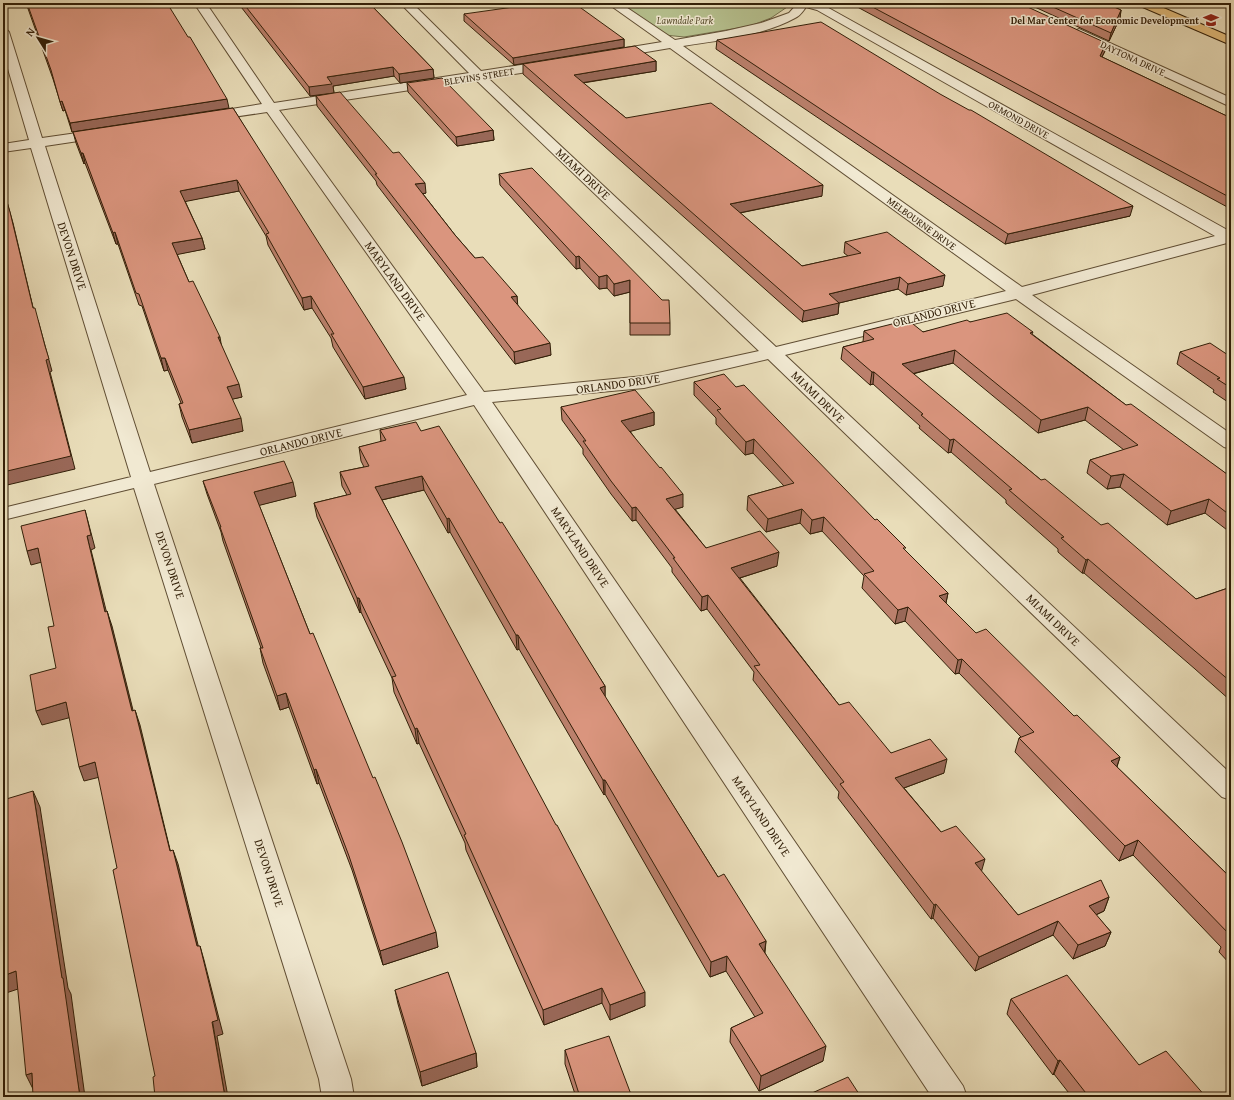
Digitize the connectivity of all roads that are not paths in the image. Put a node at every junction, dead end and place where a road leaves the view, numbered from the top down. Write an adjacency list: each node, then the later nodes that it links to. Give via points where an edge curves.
1 (200, 3): 14 (street, MARYLAND DRIVE)
2 (406, 3): 12 (street, MIAMI DRIVE)
3 (613, 3): 9 (street, MELBOURNE DRIVE)
4 (805, 3): 9 (street, via 793,15 765,26); 19 (street, ORMOND DRIVE, via 821,8)
5 (1142, 3): 8 (main road)
6 (1066, 27): 13 (street, DAYTONA DRIVE)
7 (3, 32): 17 (street, DEVON DRIVE)
8 (1231, 41)
9 (673, 44): 10 (street); 20 (street, MELBOURNE DRIVE)
10 (595, 57)
11 (564, 62): 12 (street, BLEVINS STREET)
12 (479, 76): 14 (street, BLEVINS STREET); 21 (street, MIAMI DRIVE)
13 (1231, 103)
14 (271, 108): 15 (street, BLEVINS STREET); 22 (street, MARYLAND DRIVE)
15 (193, 119)
16 (114, 131): 17 (street)
17 (36, 143): 18 (street); 24 (street, DEVON DRIVE)
18 (3, 148)
19 (1230, 238): 20 (street, ORLANDO DRIVE)
20 (1019, 293): 21 (street, ORLANDO DRIVE); 23 (street, MELBOURNE DRIVE)
21 (772, 353): 22 (street, ORLANDO DRIVE, via 644,382); 26 (street, MIAMI DRIVE)
22 (479, 398): 24 (street, ORLANDO DRIVE); 28 (street, MARYLAND DRIVE)
23 (1231, 443)
24 (143, 480): 25 (street, ORLANDO DRIVE); 27 (street, DEVON DRIVE, via 332,1071)
25 (3, 514)
26 (1231, 790)
27 (338, 1097)
28 (951, 1097)

